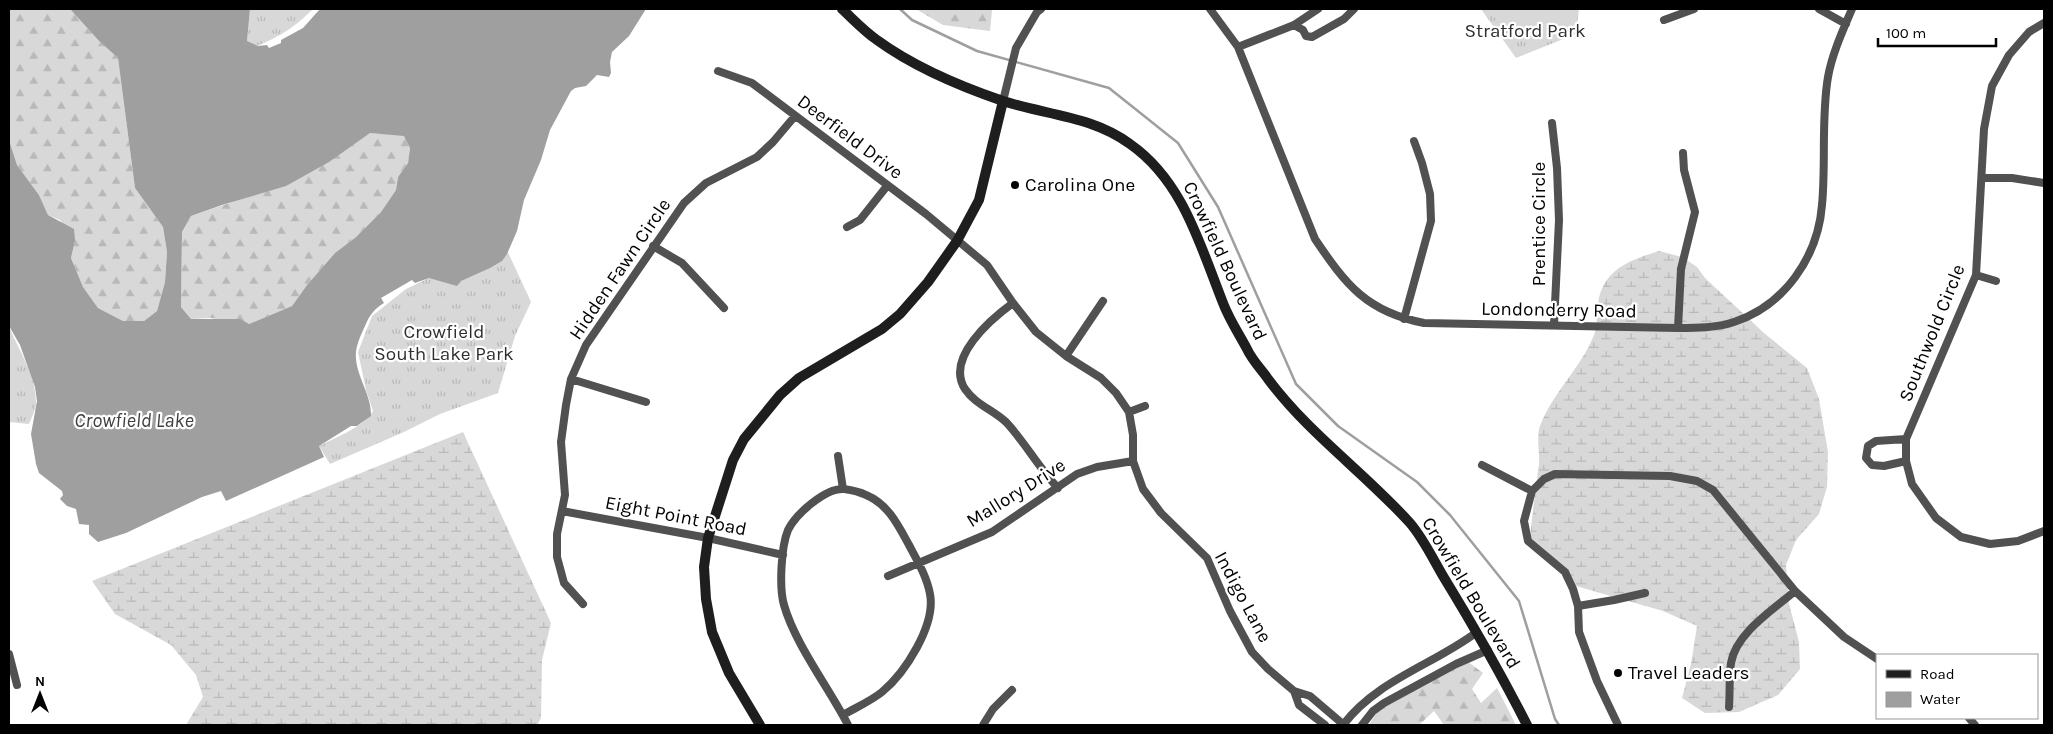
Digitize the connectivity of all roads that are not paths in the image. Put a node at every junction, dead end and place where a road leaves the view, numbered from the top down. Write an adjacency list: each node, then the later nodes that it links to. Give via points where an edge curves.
1 (842, 9): 15 (main road, Crowfield Boulevard, via 875,39 899,55 944,78)
2 (1041, 9): 15 (street, via 1016,48)
3 (1210, 9): 13 (street, Londonderry Road)
4 (1318, 9): 12 (street)
5 (1354, 9): 12 (street, via 1344,19 1312,37)
6 (1694, 9): 9 (street)
7 (1819, 9): 11 (street)
8 (1852, 9): 11 (street, Londonderry Road)
9 (1664, 20)
10 (2044, 23): 20 (street, Southwold Circle, via 2030,32 2009,55 1992,86 1984,129)
11 (1846, 24): 33 (street, Londonderry Road, via 1828,76 1822,207 1807,259 1775,300 1754,315 1723,325)
12 (1294, 25): 13 (street)
13 (1238, 47): 31 (street, Londonderry Road, via 1315,239 1353,289 1370,303)
14 (718, 71): 16 (street, Deerfield Drive, via 752,83)
15 (1003, 101): 24 (main road, via 979,200); 57 (main road, Crowfield Boulevard, via 1100,127 1129,143 1152,162 1172,186 1195,230 1224,306 1249,353 1284,400 1412,525)
16 (795, 116): 22 (street, Deerfield Drive); 25 (street, Hidden Fawn Circle, via 757,157 706,183 684,203)
17 (1552, 123): 32 (street, Prentice Circle, via 1559,220)
18 (1414, 141): 31 (street, via 1430,194 1431,221)
19 (1682, 153): 33 (street, via 1695,212 1681,270)
20 (1982, 178): 21 (street); 26 (street, Southwold Circle)
21 (2044, 183)
22 (887, 186): 23 (street, via 860,220); 24 (street, Deerfield Drive)
23 (847, 227)
24 (957, 240): 29 (street, Indigo Lane, via 987,265); 49 (main road, via 928,282 900,314 860,343 800,378 764,413 744,438 733,460)
25 (653, 246): 30 (street, via 682,263); 35 (street, Hidden Fawn Circle, via 586,345)
26 (1976, 275): 27 (street); 39 (street, Southwold Circle)
27 (1996, 281)
28 (1103, 301): 34 (street)
29 (1012, 303): 34 (street, Indigo Lane, via 1036,332); 44 (street, via 995,316 964,355 960,371 964,388 1005,422)
30 (724, 308)
31 (1404, 319): 32 (street, Londonderry Road, via 1463,325)
32 (1554, 325): 33 (street, Londonderry Road)
33 (1678, 328)
34 (1066, 356): 38 (street, Indigo Lane, via 1101,378)
35 (570, 379): 36 (street); 47 (street, Hidden Fawn Circle, via 561,442 565,476)
36 (646, 402)
37 (1145, 406): 38 (street)
38 (1128, 412): 41 (street, Indigo Lane, via 1133,435)
39 (1906, 439): 42 (street, Southwold Circle); 42 (street, via 1876,441 1868,446 1866,458 1872,465)
40 (838, 456): 45 (street)
41 (1133, 461): 44 (street, Mallory Drive, via 1090,469); 63 (street, Indigo Lane, via 1143,489 1207,558 1252,652)
42 (1906, 461): 48 (street, Southwold Circle, via 1912,484 1936,518 1961,537 1990,544 2018,541)
43 (1482, 465): 46 (street)
44 (1058, 488): 51 (street, Mallory Drive, via 992,532)
45 (843, 489): 50 (street, via 810,504 798,517 788,530); 51 (street, via 880,501 896,520)
46 (1532, 491): 53 (street, via 1544,479 1555,474 1670,476 1697,481 1714,490); 56 (street, via 1524,521 1528,541 1564,572)
47 (562, 511): 49 (street, Eight Point Road); 55 (street, Hidden Fawn Circle, via 557,557 564,583)
48 (2044, 531)
49 (708, 538): 50 (street, Eight Point Road); 66 (main road, via 704,567 712,632 729,673)
50 (784, 555): 65 (street, via 781,587 790,623)
51 (919, 563): 52 (street, Mallory Drive); 65 (street, via 930,594 930,617 917,645 905,668 882,693)
52 (888, 576)
53 (1795, 590): 60 (street, via 1844,636); 64 (street, via 1738,645 1732,662)
54 (1645, 593): 56 (street)
55 (583, 604)
56 (1578, 606): 73 (street, via 1579,632)
57 (1477, 632): 58 (main road, Crowfield Boulevard); 70 (street, via 1390,683 1364,703)
58 (1488, 650): 71 (street, via 1384,702); 72 (main road, Crowfield Boulevard)
59 (9, 654): 61 (street)
60 (1876, 658)
61 (17, 685)
62 (1012, 690): 68 (street, via 993,709)
63 (1294, 691): 69 (street, Indigo Lane, via 1298,705); 70 (street, Indigo Lane, via 1310,696)
64 (1729, 707)
65 (843, 715): 67 (street)
66 (760, 725)
67 (848, 725)
68 (983, 725)
69 (1325, 725)
70 (1344, 725)
71 (1362, 725)
72 (1528, 725)
73 (1618, 725)

